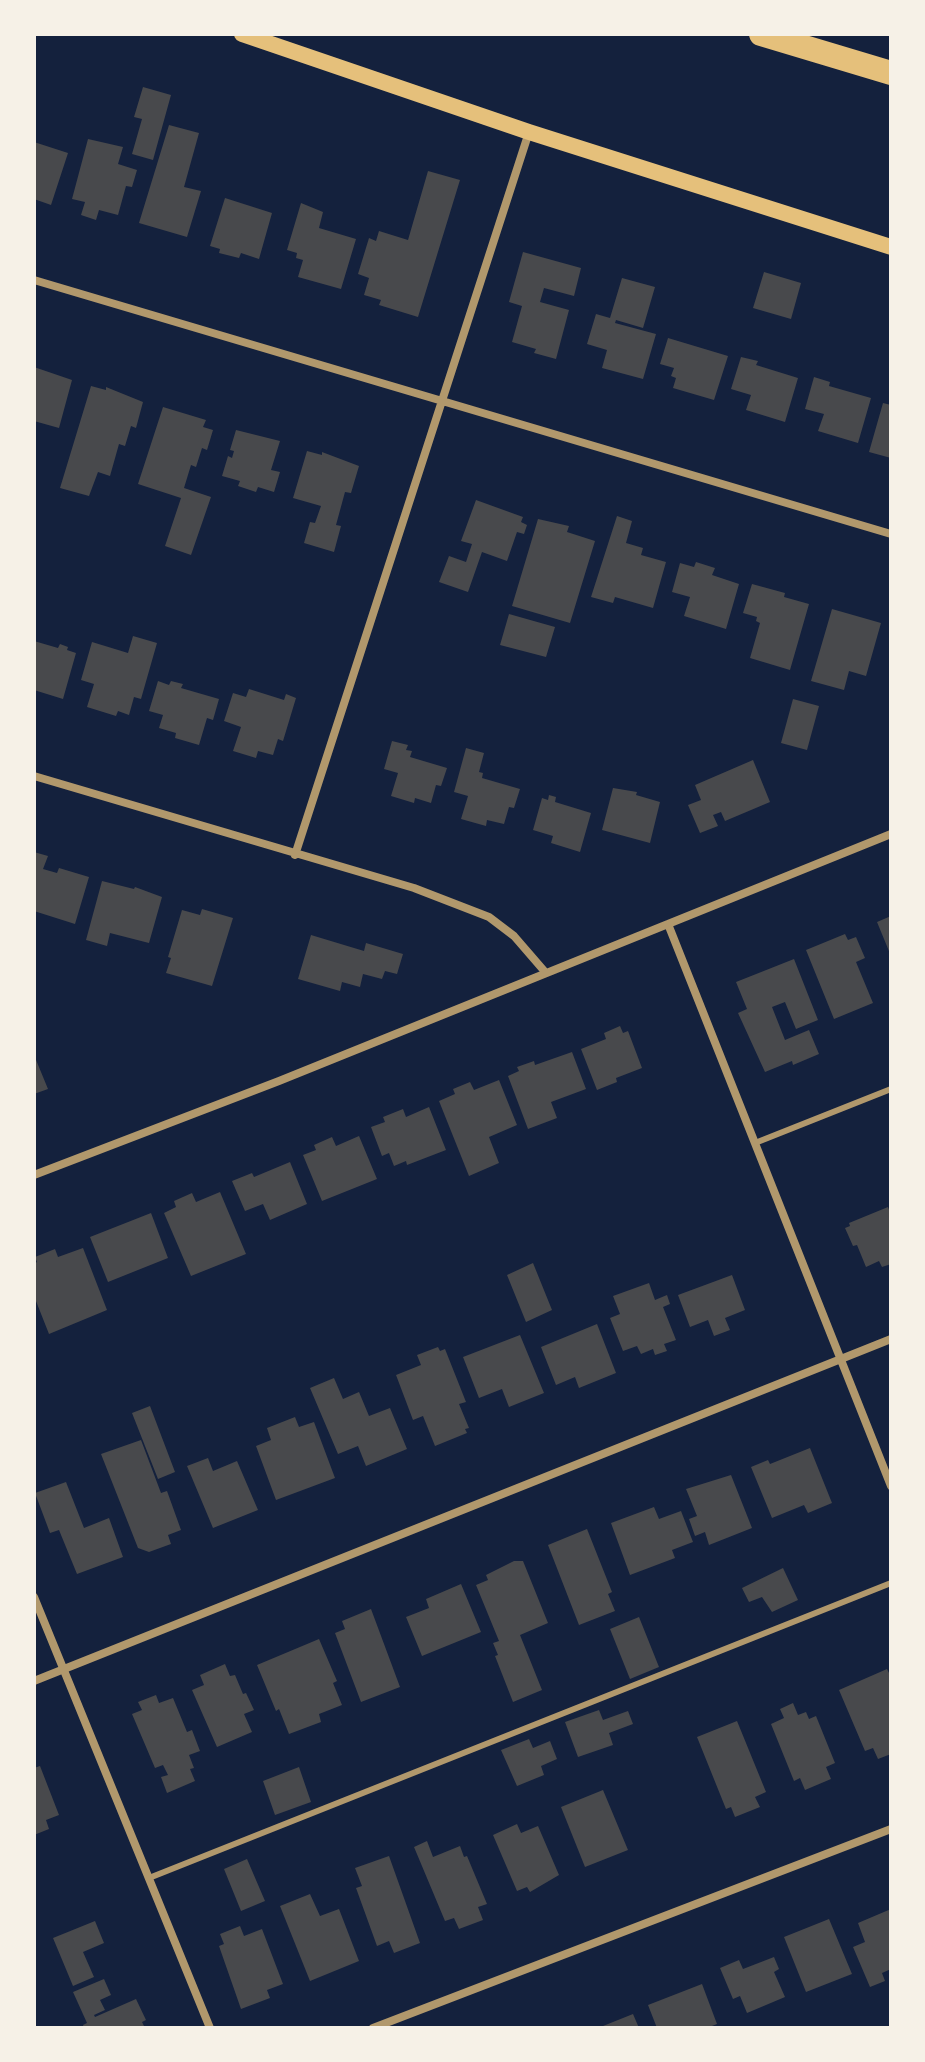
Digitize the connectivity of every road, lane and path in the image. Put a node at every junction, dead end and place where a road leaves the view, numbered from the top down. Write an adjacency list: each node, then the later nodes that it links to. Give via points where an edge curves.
1 (242, 34): 4 (main road)
2 (761, 34): 3 (highway)
3 (891, 73)
4 (529, 132): 5 (main road); 7 (street)
5 (891, 247)
6 (34, 280): 7 (street)
7 (443, 400): 8 (street); 11 (street)
8 (891, 534)
9 (34, 776): 11 (street)
10 (891, 834): 12 (street)
11 (295, 855): 13 (street, via 414,888 489,917)
12 (668, 924): 13 (street); 15 (street)
13 (546, 973): 16 (street)
14 (891, 1089): 15 (lane)
15 (755, 1143): 18 (street)
16 (34, 1175)
17 (891, 1339): 18 (street)
18 (841, 1359): 19 (street); 22 (street)
19 (891, 1486)
20 (891, 1583): 25 (lane)
21 (34, 1597): 22 (street)
22 (64, 1669): 23 (street); 25 (street)
23 (34, 1681)
24 (891, 1829): 27 (street)
25 (149, 1878): 26 (street)
26 (210, 2028)
27 (373, 2028)

